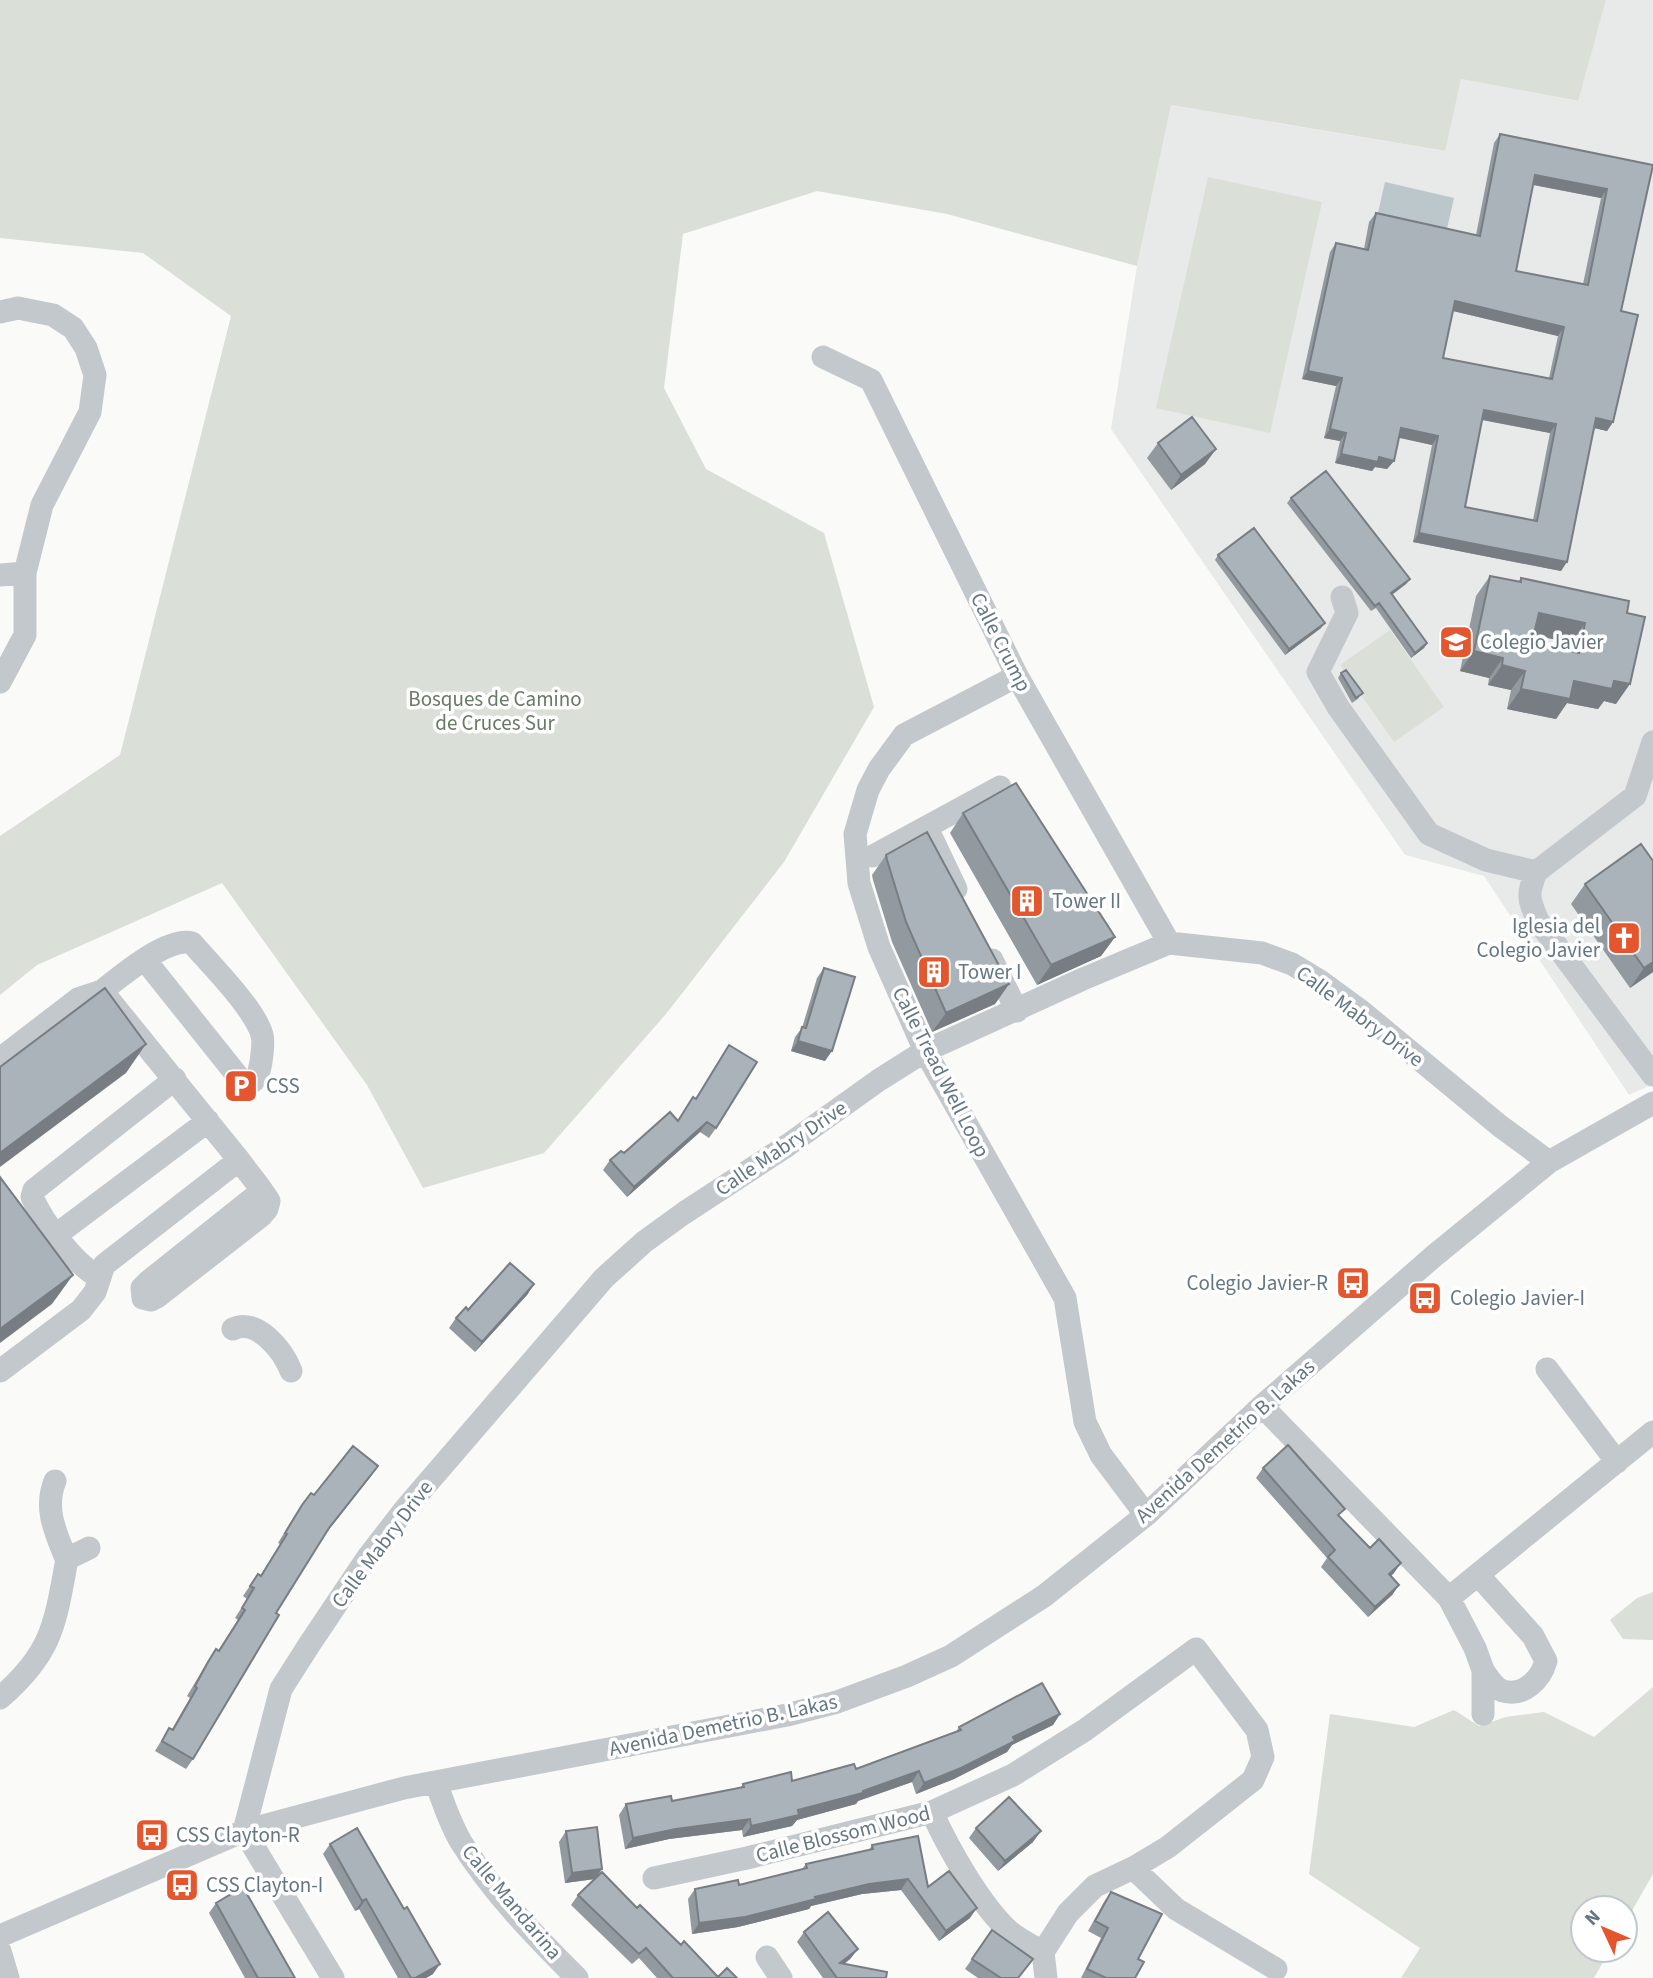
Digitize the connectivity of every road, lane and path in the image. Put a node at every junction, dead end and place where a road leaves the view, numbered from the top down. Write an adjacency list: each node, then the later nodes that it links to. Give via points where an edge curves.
1 (0, 312): 3 (street, via 18,308 53,315 73,328 95,375 90,412 42,505)
2 (823, 357): 6 (street, Calle Crump, via 871,380)
3 (25, 573): 4 (street); 7 (street, via 25,635)
4 (0, 575)
5 (1342, 597): 13 (street, via 1347,613 1318,672 1338,707 1429,834 1486,860)
6 (1017, 676): 16 (street, Calle Crump); 20 (street, Calle Tread Well Loop, via 904,735 868,790 855,834 859,883 878,947)
7 (0, 682)
8 (1653, 742): 10 (street)
9 (1000, 787): 11 (street)
10 (1644, 798): 13 (street)
11 (927, 828): 12 (street); 14 (street)
12 (873, 856)
13 (1536, 872): 22 (street, via 1529,890 1538,921)
14 (969, 914)
15 (981, 938): 19 (street)
16 (1169, 943): 19 (street, Calle Mabry Drive); 27 (street, Calle Mabry Drive, via 1262,953 1292,964 1361,1011)
17 (145, 960): 17 (street, via 174,944 192,943 248,1009 262,1035 262,1056 254,1082 240,1079); 18 (street)
18 (102, 991): 21 (street, via 78,999); 23 (street)
19 (1017, 1011): 20 (street, Calle Mabry Drive)
20 (925, 1051): 39 (street, Calle Tread Well Loop, via 1065,1298 1085,1422 1101,1455); 49 (street, Calle Mabry Drive, via 684,1213 604,1278 406,1508 309,1645 281,1689)
21 (0, 1059)
22 (1653, 1075)
23 (175, 1079): 25 (street); 29 (street, via 34,1190 38,1212)
24 (1653, 1103): 27 (street, Avenida Demetrio B. Lakas)
25 (208, 1121): 26 (street); 29 (street)
26 (239, 1160): 28 (street); 30 (street, via 114,1256)
27 (1549, 1162): 35 (street, Avenida Demetrio B. Lakas)
28 (262, 1191): 28 (street, via 269,1201 261,1216 157,1297 143,1298 142,1288 149,1280)
29 (57, 1235): 30 (street)
30 (98, 1278): 33 (street, via 95,1292 81,1310)
31 (233, 1329): 34 (street, via 253,1326 280,1351)
32 (1546, 1369): 37 (street)
33 (0, 1371)
34 (291, 1371)
35 (1262, 1406): 39 (street, Avenida Demetrio B. Lakas); 43 (street)
36 (1653, 1432): 37 (street)
37 (1617, 1462): 42 (street)
38 (55, 1481): 41 (street, via 50,1513)
39 (1146, 1514): 47 (street, Avenida Demetrio B. Lakas, via 993,1631 951,1656 837,1702)
40 (89, 1548): 41 (street)
41 (67, 1559): 45 (street, via 52,1633 18,1683)
42 (1479, 1576): 43 (street); 44 (street, via 1532,1636 1546,1661 1542,1676 1524,1690 1504,1691 1493,1685)
43 (1449, 1598): 44 (street)
44 (1483, 1670): 46 (street)
45 (0, 1698)
46 (1483, 1714)
47 (436, 1782): 49 (street, Avenida Demetrio B. Lakas); 59 (street, Calle Mandarina, via 461,1842 486,1877)
48 (932, 1812): 50 (street, Calle Blossom Wood, via 1013,1775 1086,1730 1196,1649 1257,1730 1263,1757 1253,1780 1168,1847); 51 (street, Calle Blossom Wood); 54 (street, via 946,1844 994,1915 1011,1933)
49 (244, 1831): 52 (street, Avenida Demetrio B. Lakas); 58 (street)
50 (1133, 1868): 54 (street, via 1095,1886 1068,1913); 56 (street, via 1176,1909)
51 (654, 1878)
52 (0, 1936)
53 (0, 1951): 57 (street)
54 (1043, 1952): 61 (street)
55 (767, 1957): 60 (street)
56 (1276, 1969)
57 (8, 1978)
58 (333, 1978)
59 (577, 1978)
60 (781, 1978)
61 (1046, 1978)

